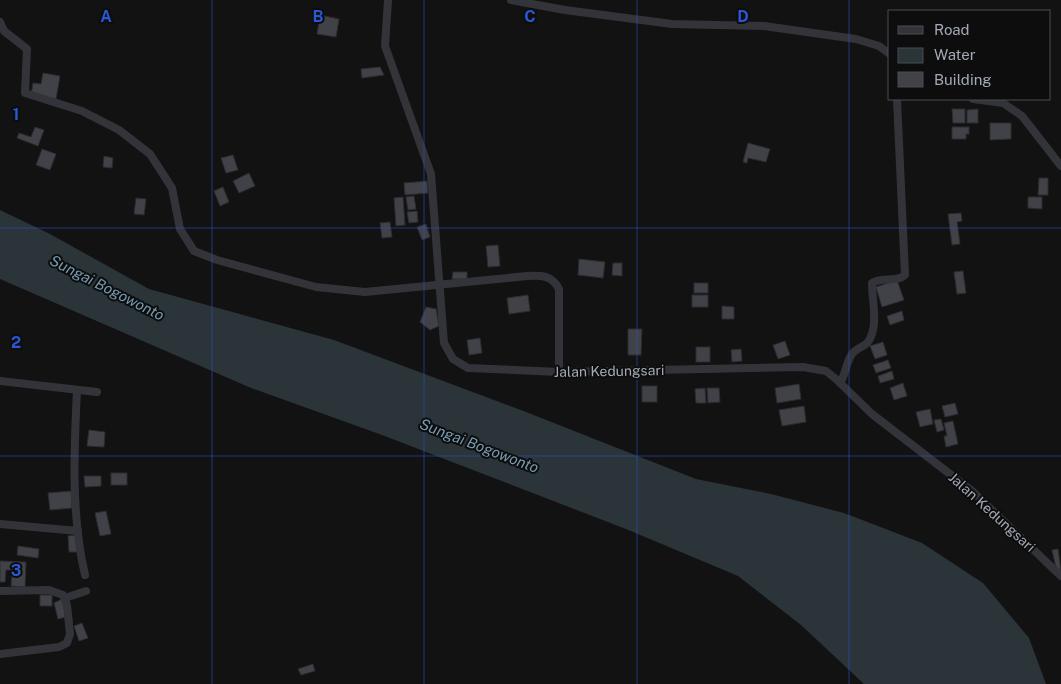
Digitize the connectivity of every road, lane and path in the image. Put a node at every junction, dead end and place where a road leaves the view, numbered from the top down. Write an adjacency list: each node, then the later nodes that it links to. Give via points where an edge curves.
1 (388, 0): 8 (street, Jalan Kedungsari, via 385,46 431,174)
2 (511, 0): 4 (street, via 672,24 764,26 856,39)
3 (0, 22): 8 (street, via 4,31 27,49 25,93 82,111 119,130 150,154 172,188 180,229 194,251 316,287 365,292)
4 (888, 53)
5 (896, 100): 11 (street, via 905,275 872,283 872,332 867,343 851,355)
6 (980, 100): 7 (street, via 1003,103 1022,116)
7 (1061, 166)
8 (440, 286): 9 (street, Jalan Kedungsari, via 444,342 448,354 463,366); 9 (street, via 527,276 549,278 559,288)
9 (559, 372): 11 (street, Jalan Kedungsari, via 803,367 826,371)
10 (0, 380): 12 (street)
11 (840, 383): 17 (street, Jalan Kedungsari, via 872,414 972,491)
12 (77, 390): 13 (street); 15 (street, via 75,475)
13 (97, 392)
14 (0, 524): 15 (street)
15 (78, 532): 16 (street)
16 (85, 574)
17 (1061, 576)
18 (0, 591): 20 (street, via 56,591)
19 (86, 591): 20 (street)
20 (65, 598): 21 (street, via 70,634 67,643 47,650)
21 (0, 654)

